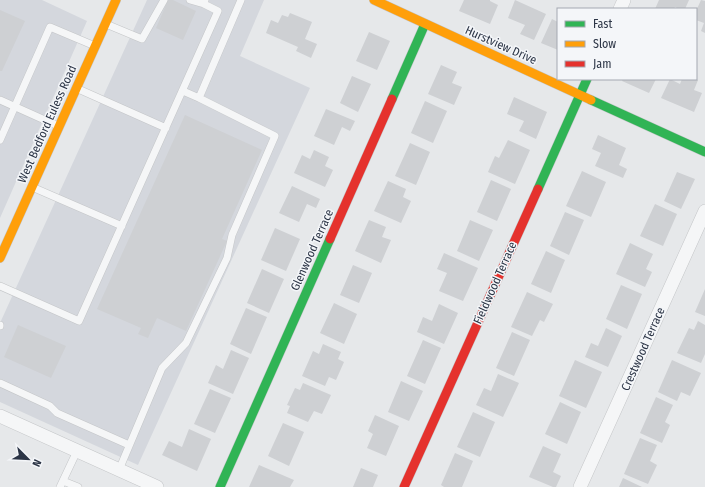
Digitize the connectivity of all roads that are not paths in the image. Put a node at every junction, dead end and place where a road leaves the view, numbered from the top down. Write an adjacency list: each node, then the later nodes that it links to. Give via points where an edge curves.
1 (116, 0): 7 (street, West Bedford Euless Road)
2 (164, 0): 7 (lane, via 142,39)
3 (190, 0): 6 (lane)
4 (241, 0): 14 (lane)
5 (374, 0): 8 (street, Hurstview Drive)
6 (205, 2): 12 (lane, via 218,11)
7 (105, 24): 9 (street, West Bedford Euless Road)
8 (425, 24): 13 (street, Hurstview Drive); 35 (street, Glenwood Terrace)
9 (95, 46): 11 (street, West Bedford Euless Road); 16 (lane, via 50,27)
10 (587, 80): 13 (street, Fieldwood Terrace)
11 (76, 88): 17 (street, West Bedford Euless Road); 18 (lane)
12 (183, 91): 14 (lane); 18 (lane)
13 (580, 94): 20 (street, Hurstview Drive); 36 (street, Fieldwood Terrace)
14 (200, 98): 29 (lane, via 275,136 232,235 226,258 186,343 162,368)
15 (0, 100): 16 (lane)
16 (15, 107): 17 (lane); 19 (lane)
17 (59, 126): 21 (street, West Bedford Euless Road)
18 (166, 128): 23 (lane)
19 (0, 140)
20 (705, 152)
21 (32, 187): 23 (lane); 24 (street, West Bedford Euless Road)
22 (705, 211): 37 (street, Crestwood Terrace)
23 (122, 226): 26 (lane, via 79,321)
24 (4, 240): 25 (street, West Bedford Euless Road)
25 (0, 258)
26 (0, 286)
27 (0, 383): 29 (lane, via 50,406 57,413)
28 (0, 416): 30 (street)
29 (129, 445): 31 (lane)
30 (77, 451): 31 (street); 32 (lane)
31 (118, 470): 34 (street)
32 (62, 484): 33 (lane)
33 (78, 487)
34 (157, 487)
35 (220, 487)
36 (404, 487)
37 (580, 487)

